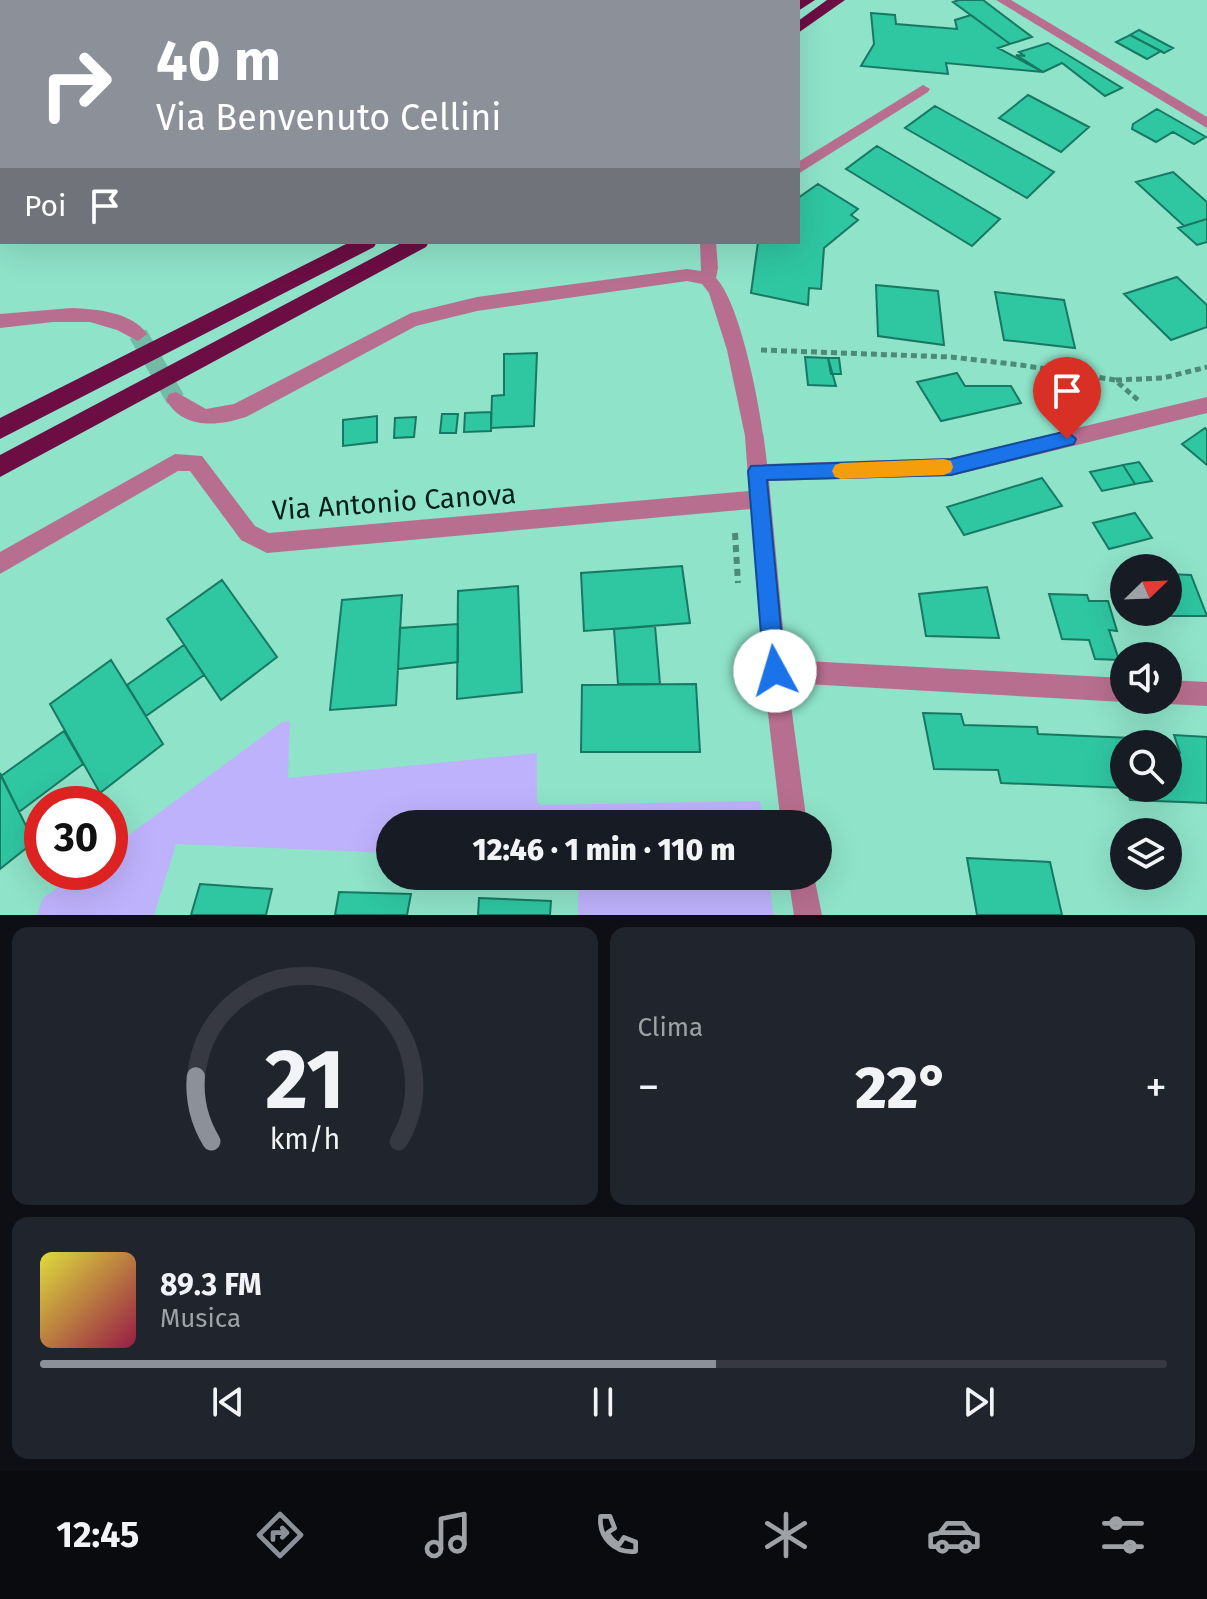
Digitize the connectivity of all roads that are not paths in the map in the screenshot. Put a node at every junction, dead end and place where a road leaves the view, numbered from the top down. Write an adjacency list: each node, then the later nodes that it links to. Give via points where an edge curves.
1 (837, 0): 3 (highway)
2 (1002, 0): 5 (street)
3 (800, 27)
4 (923, 89): 6 (street)
5 (1207, 123)
6 (800, 168)
7 (363, 244): 15 (highway)
8 (415, 244): 16 (highway)
9 (708, 244): 10 (street)
10 (707, 279): 13 (street, via 687,275 477,304 411,320 239,411 210,419 192,414); 17 (street, via 717,290 736,350 755,436)
11 (0, 321): 12 (street, via 104,316)
12 (138, 334)
13 (176, 400)
14 (1203, 412): 17 (street, via 951,467)
15 (0, 429)
16 (0, 467)
17 (757, 471): 18 (street)
18 (758, 499): 19 (street, Via Antonio Canova, via 267,543 248,533 195,462 175,463); 20 (street)
19 (0, 564)
20 (775, 671): 21 (street); 24 (street)
21 (1110, 689)
22 (1182, 693): 23 (street)
23 (1207, 694)
24 (792, 810)
25 (804, 890): 26 (street)
26 (808, 915)

